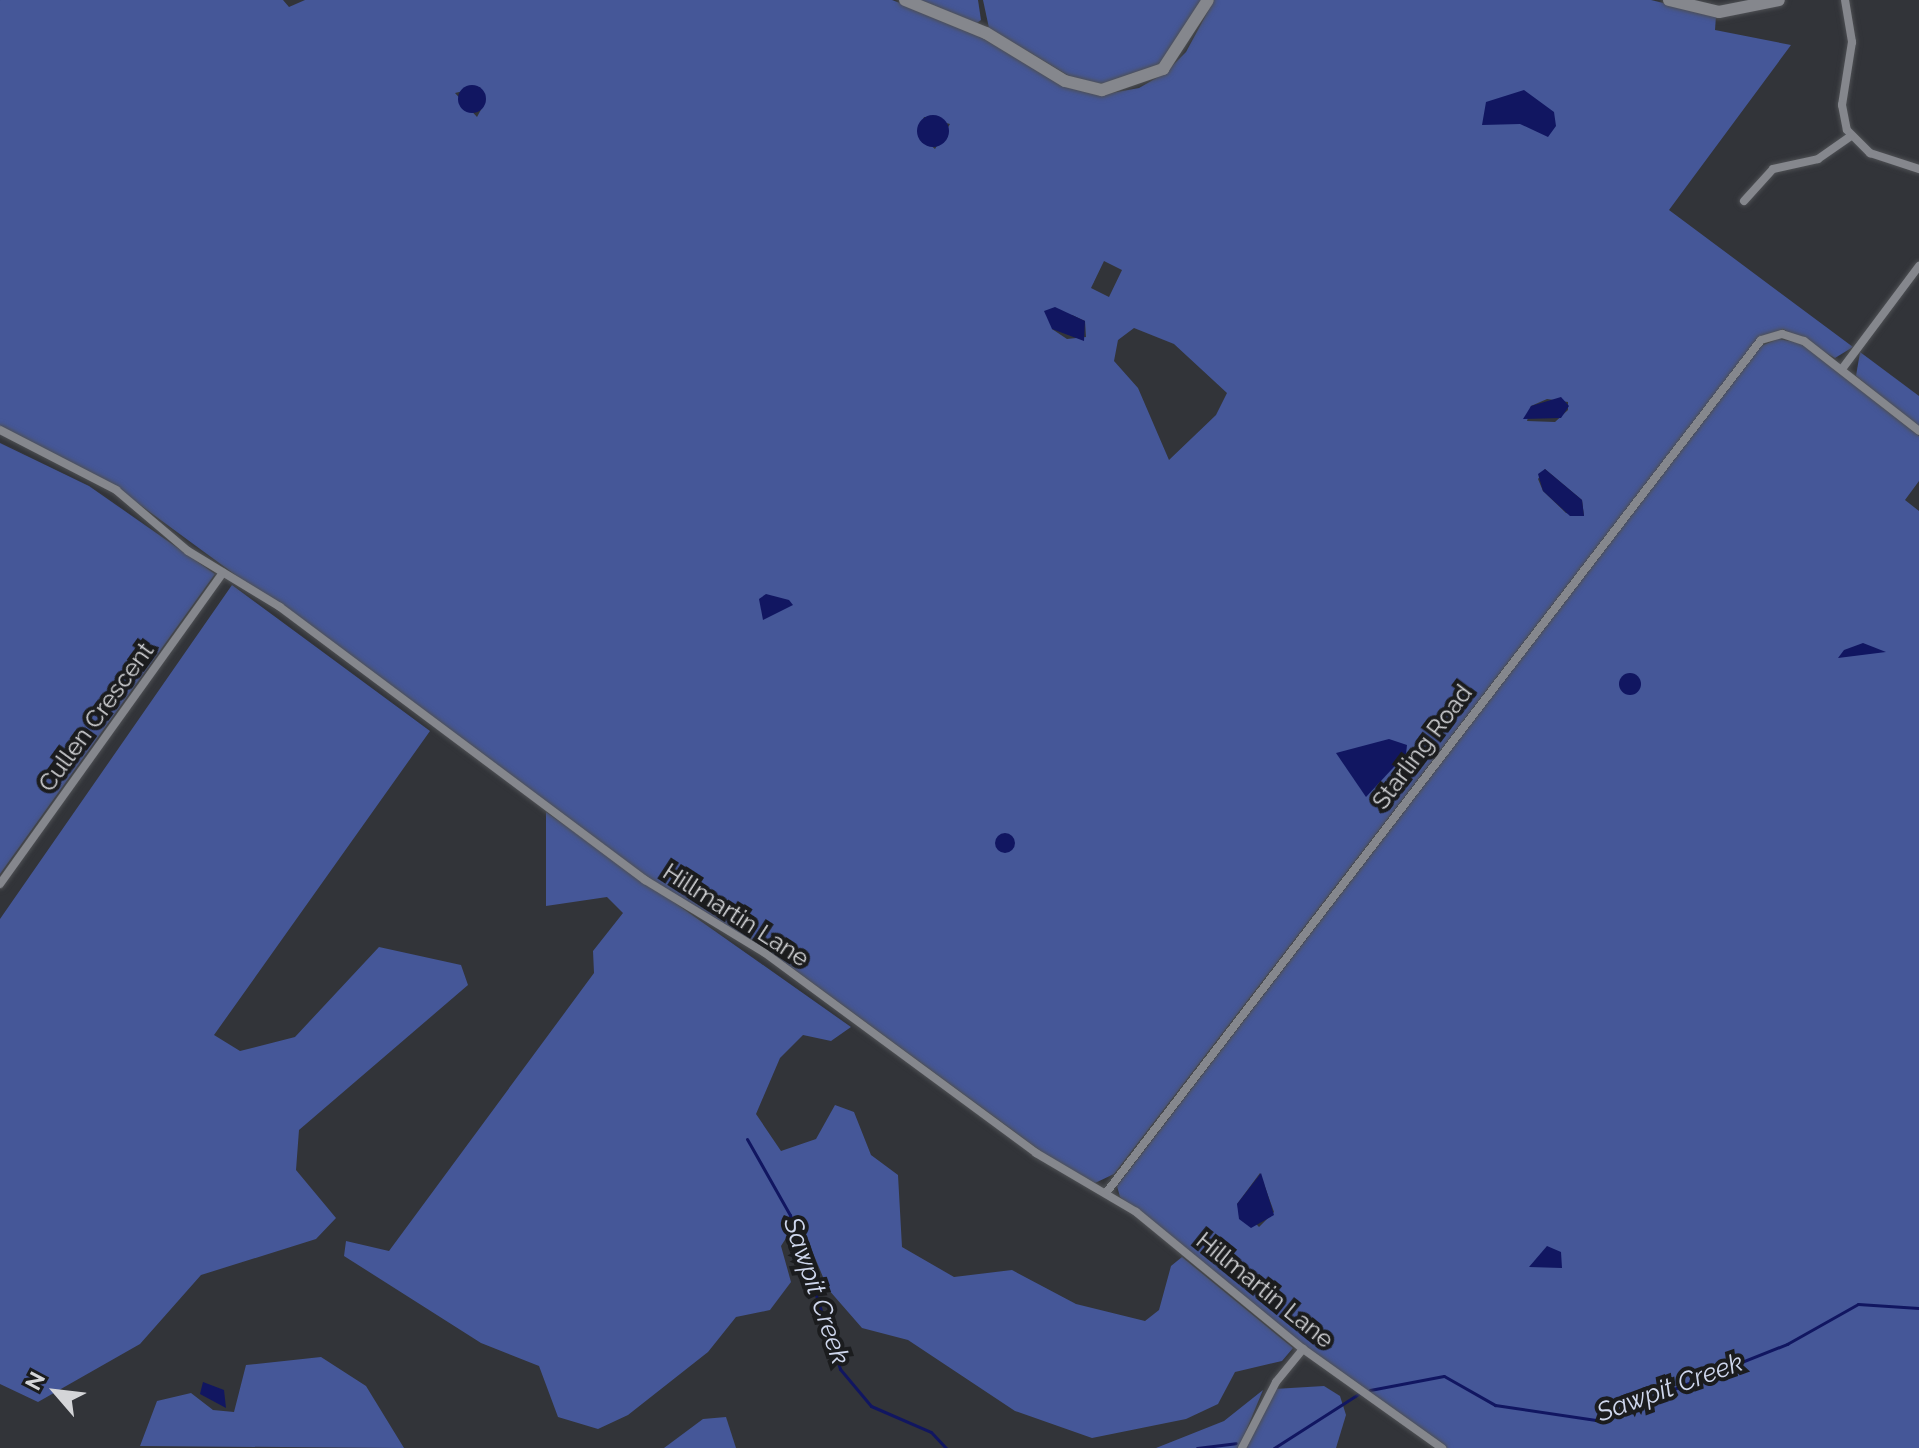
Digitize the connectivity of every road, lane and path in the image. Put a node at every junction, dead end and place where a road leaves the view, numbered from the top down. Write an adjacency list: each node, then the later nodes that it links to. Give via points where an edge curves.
1 (905, 0): 2 (street, via 986,33 1065,81 1102,90 1163,69)
2 (1208, 0)
3 (1669, 0): 4 (street, via 1719,12)
4 (1779, 0)
5 (1845, 0): 6 (street, via 1852,42 1842,111)
6 (1851, 136): 7 (street, via 1870,153); 8 (street, via 1818,159 1773,169)
7 (1919, 169)
8 (1744, 201)
9 (1919, 266): 10 (street)
10 (1842, 369): 12 (street); 15 (street, Starling Road, via 1804,341 1776,334 1751,352)
11 (0, 430): 13 (street, Hillmartin Lane, via 108,485)
12 (1919, 431)
13 (223, 573): 14 (street, Cullen Crescent); 15 (street, Hillmartin Lane, via 291,615 645,880 765,953 1017,1140)
14 (0, 884)
15 (1106, 1193): 16 (street, Hillmartin Lane)
16 (1303, 1349): 17 (street, via 1276,1382); 18 (street, Hillmartin Lane)
17 (1242, 1448)
18 (1442, 1448)

